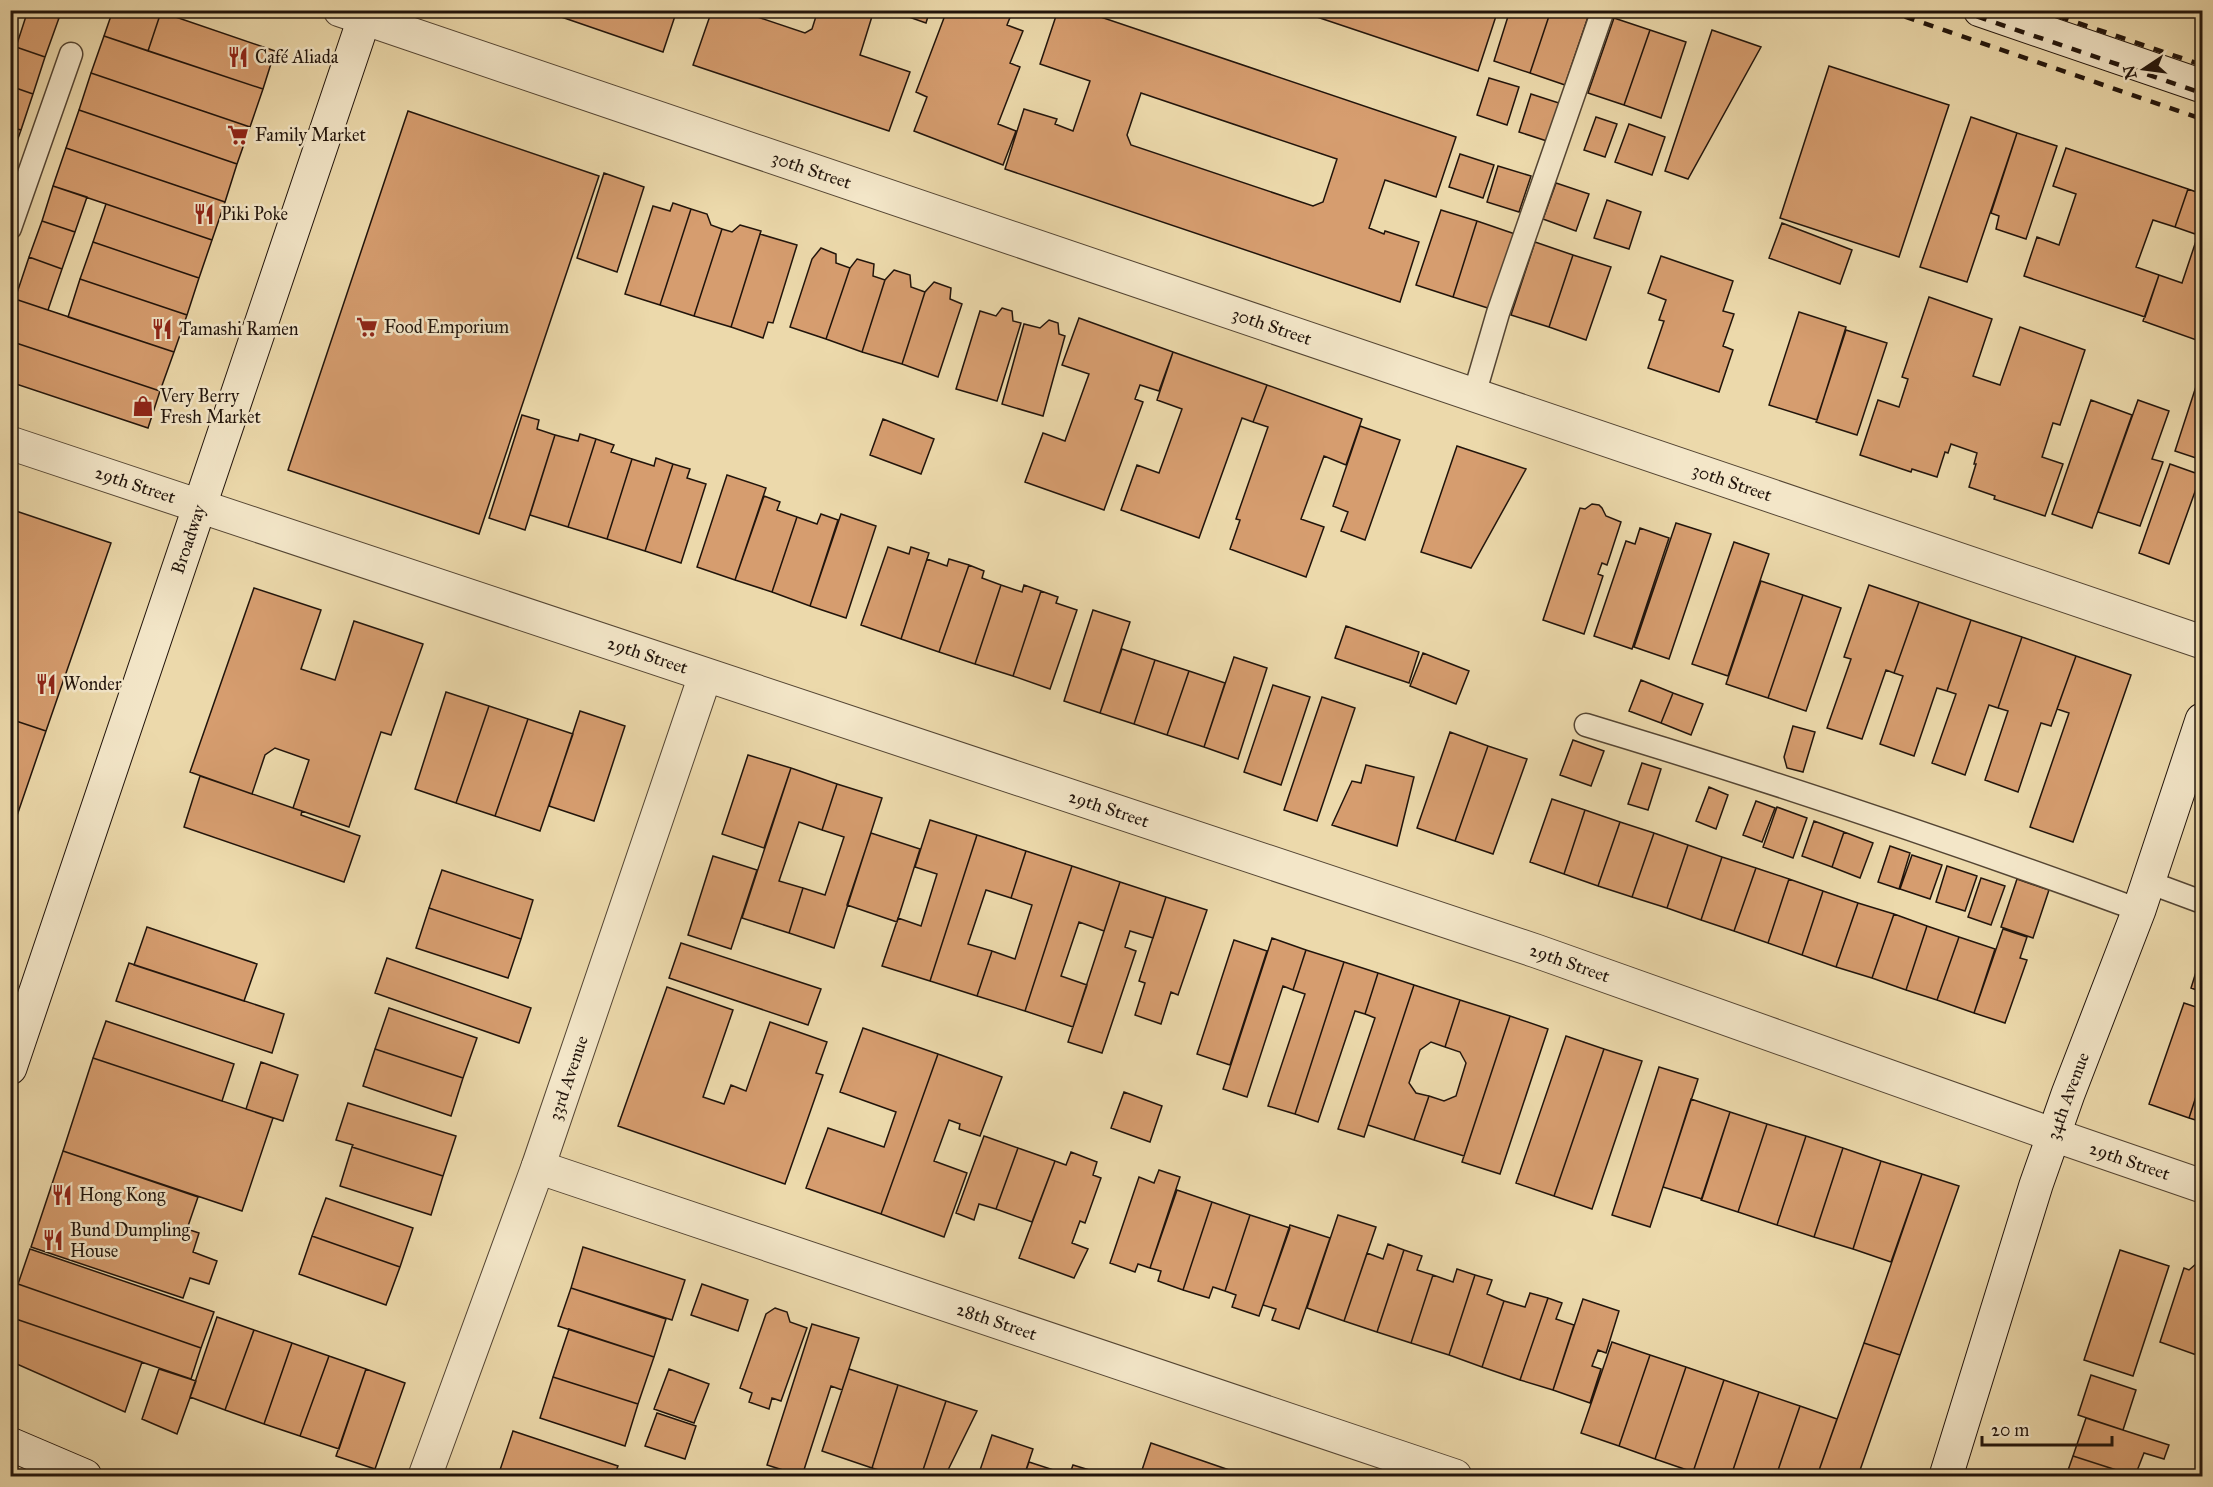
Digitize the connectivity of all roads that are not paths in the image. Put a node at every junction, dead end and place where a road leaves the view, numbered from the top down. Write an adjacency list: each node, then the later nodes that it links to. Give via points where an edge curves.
1 (1603, 10): 7 (lane, via 1498,313)
2 (1980, 10): 5 (street)
3 (357, 13): 7 (street, 30th Street); 9 (street, Broadway)
4 (71, 54): 6 (lane)
5 (2202, 86)
6 (10, 228)
7 (1474, 395): 10 (street, 30th Street)
8 (10, 443): 9 (street, 29th Street)
9 (200, 508): 11 (street, 29th Street); 16 (street, Broadway)
10 (2202, 642)
11 (705, 676): 17 (street, 29th Street, via 1536,951); 18 (street, 33rd Avenue)
12 (2202, 720): 14 (street, 34th Avenue)
13 (1586, 725): 14 (lane, via 1929,835)
14 (2143, 896): 15 (lane); 17 (street, 34th Avenue)
15 (2202, 902)
16 (10, 1068)
17 (2054, 1135): 19 (street, 29th Street); 24 (street, 34th Avenue)
18 (538, 1167): 22 (street, 33rd Avenue); 23 (street, 28th Street)
19 (2202, 1186)
20 (10, 1444): 21 (street)
21 (85, 1476)
22 (425, 1476)
23 (1455, 1476)
24 (1946, 1476)

